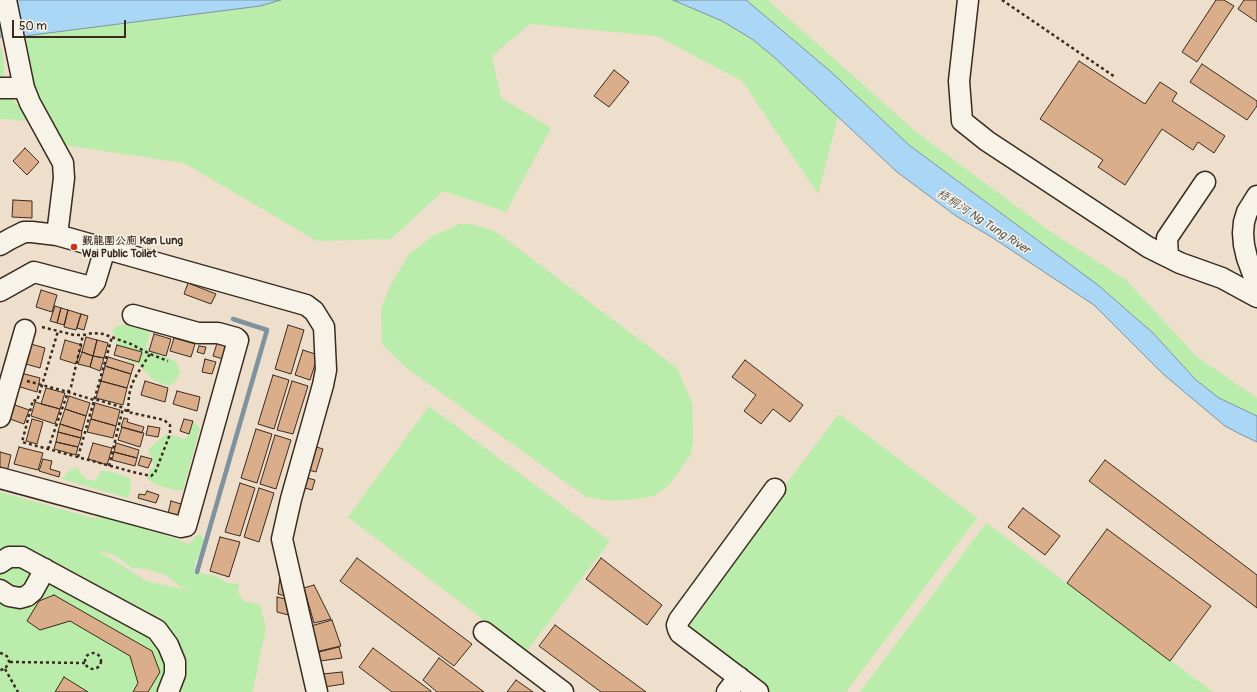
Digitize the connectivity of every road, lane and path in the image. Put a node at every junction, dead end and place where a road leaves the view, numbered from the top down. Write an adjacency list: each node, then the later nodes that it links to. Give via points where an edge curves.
1 (6, 0): 6 (street)
2 (968, 0): 12 (street, via 959,81 962,121 993,146 1148,247)
3 (1002, 0): 4 (path)
4 (1115, 76)
5 (0, 88): 6 (street)
6 (24, 88): 9 (street, via 63,163 64,178)
7 (1205, 182): 12 (street, via 1167,238)
8 (1257, 196): 13 (street, via 1247,212 1243,233)
9 (57, 235): 10 (street, via 24,232); 11 (street)
10 (0, 246)
11 (105, 248): 14 (street, via 95,282 91,287 34,272); 47 (street, via 306,305 314,311 324,327 326,370 282,539)
12 (1168, 257): 15 (street, via 1222,278)
13 (1257, 285)
14 (0, 291)
15 (1257, 297)
16 (133, 315): 33 (street, via 198,333 218,332 236,338 239,342 186,526)
17 (33, 329): 18 (path); 23 (street)
18 (58, 330): 19 (path); 24 (path)
19 (84, 335): 20 (path, via 93,333); 25 (path)
20 (112, 337): 21 (path); 26 (path)
21 (150, 354): 22 (path); 28 (path, via 132,384)
22 (168, 361)
23 (6, 376): 24 (path); 29 (street)
24 (42, 385): 25 (path); 30 (path, via 37,401 33,400 22,442)
25 (68, 392): 26 (path); 30 (path)
26 (94, 400): 27 (path); 31 (path)
27 (123, 408): 28 (path); 32 (path)
28 (128, 412): 32 (path, via 164,420 170,425 170,434 155,473 151,476)
29 (0, 417)
30 (48, 449): 31 (path)
31 (78, 457): 32 (path)
32 (109, 466)
33 (0, 478)
34 (774, 489): 44 (street, via 677,625 680,633)
35 (0, 563): 36 (street, via 10,557 22,557)
36 (45, 569): 37 (street, via 33,592 27,596 9,596); 46 (street, via 157,630 168,645 175,662 175,674)
37 (0, 590)
38 (484, 632): 48 (street)
39 (0, 653): 42 (path, via 6,655 9,660)
40 (10, 662): 41 (path)
41 (85, 663): 41 (path, via 86,656 91,653 98,655 101,660 100,667 92,670)
42 (5, 669): 43 (path); 45 (path)
43 (0, 670)
44 (733, 684): 49 (street)
45 (18, 692)
46 (168, 692)
47 (317, 692)
48 (563, 692)
49 (758, 692)

